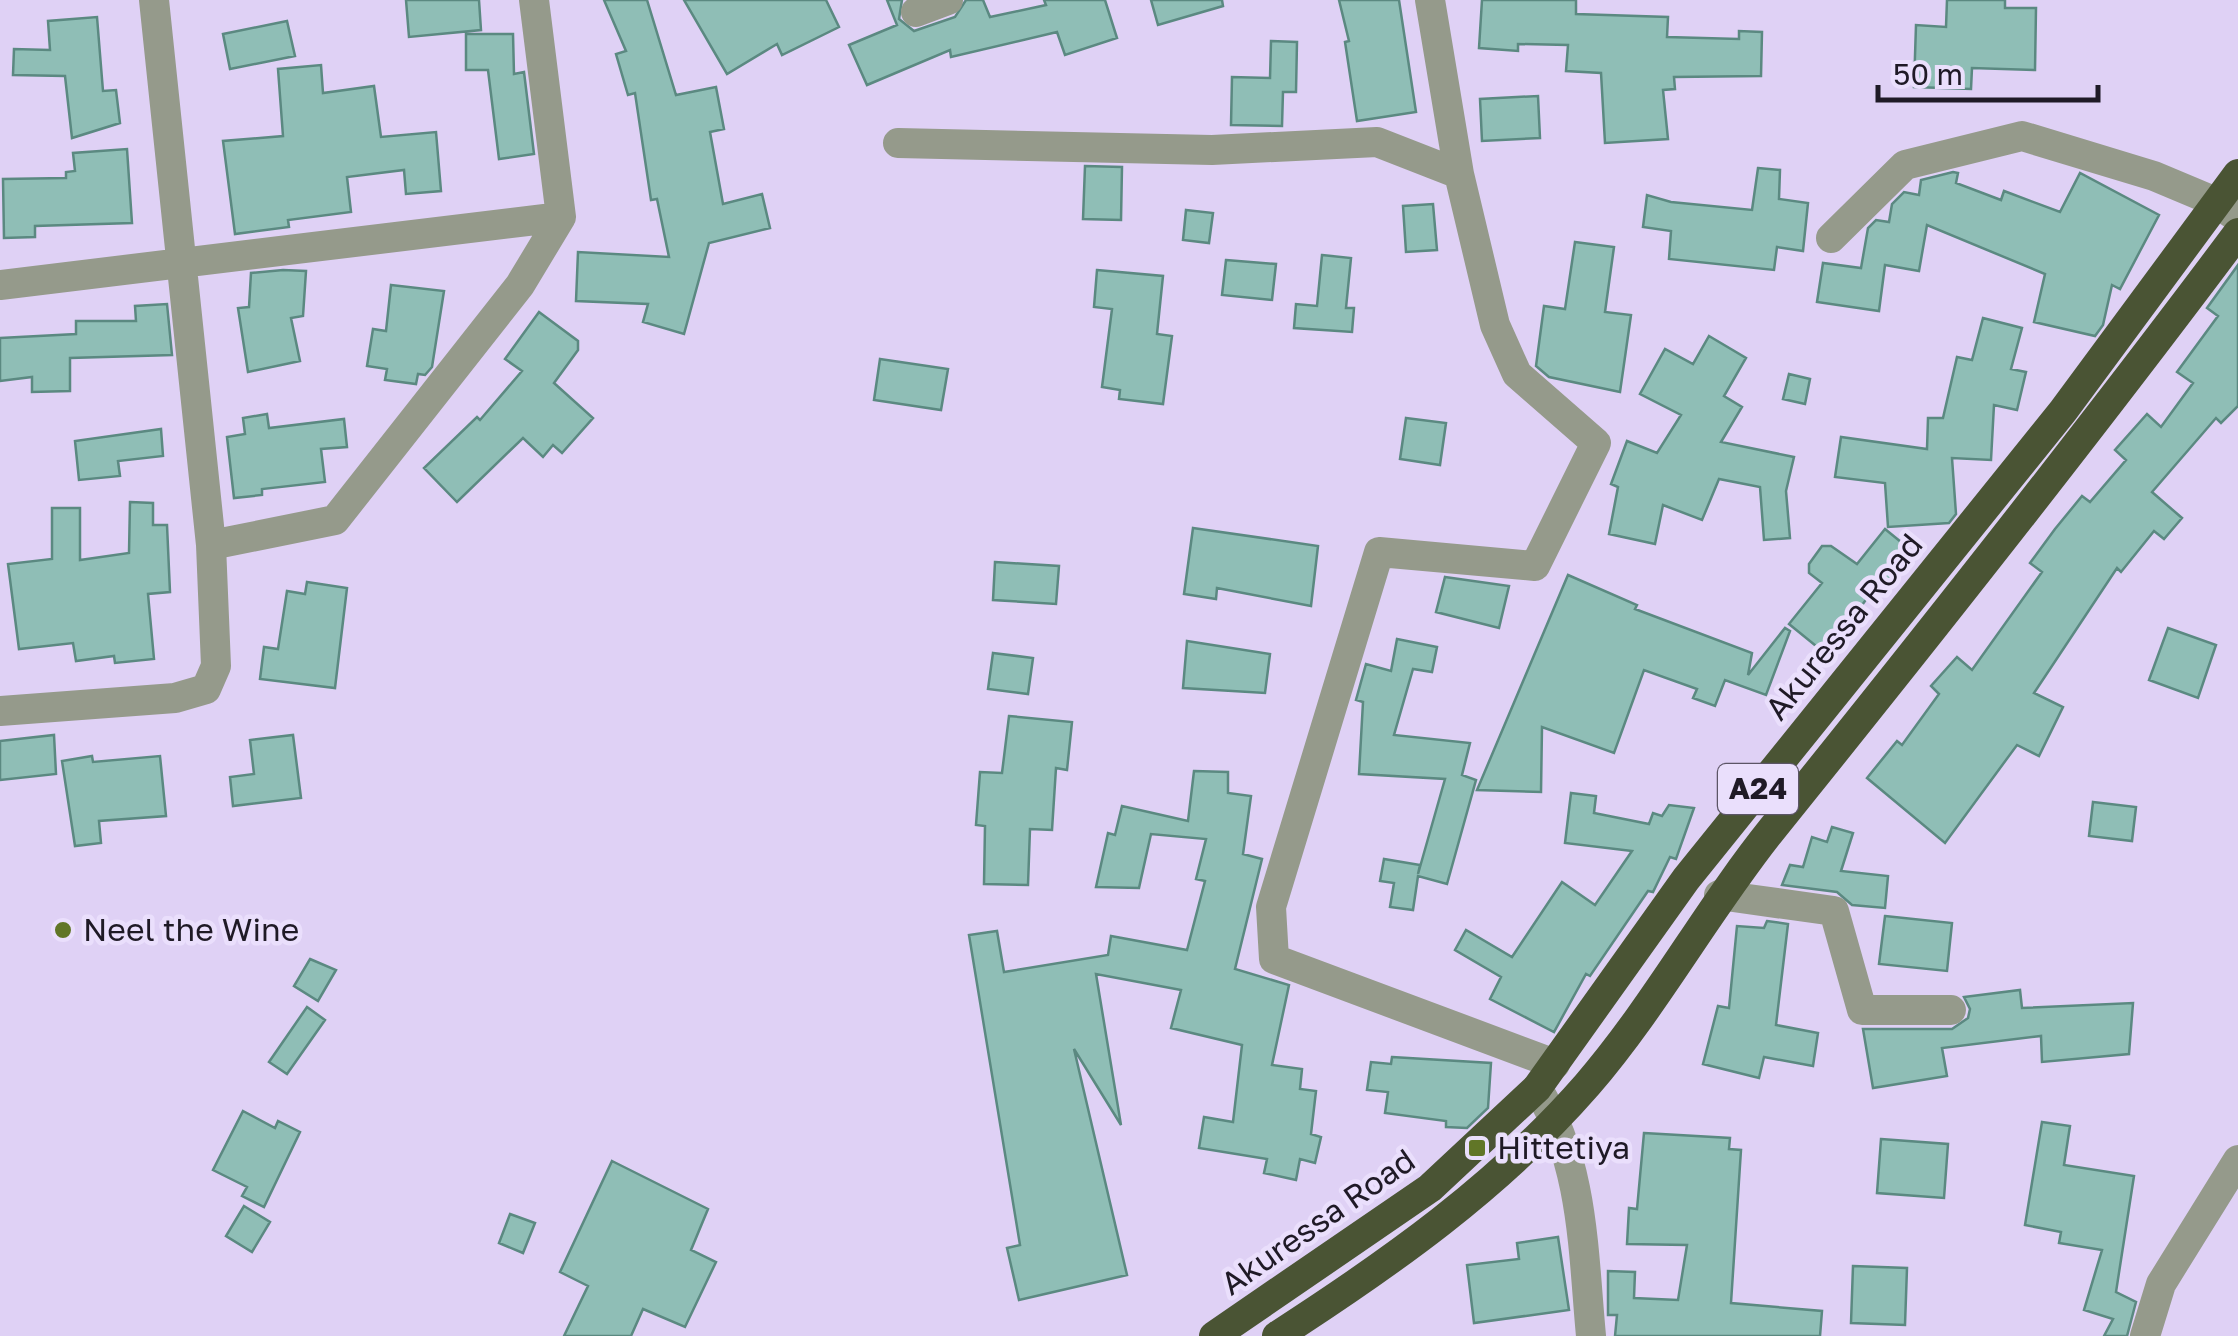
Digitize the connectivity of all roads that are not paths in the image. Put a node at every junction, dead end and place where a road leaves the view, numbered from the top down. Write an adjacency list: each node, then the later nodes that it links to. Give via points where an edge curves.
1 (154, 0): 13 (street)
2 (534, 0): 10 (street)
3 (948, 0): 5 (street)
4 (1430, 0): 7 (street)
5 (916, 12)
6 (898, 142): 7 (street, via 1212,150 1377,142)
7 (1459, 174): 19 (street, via 1496,325 1518,374 1596,443 1535,566 1379,552 1271,908 1274,959)
8 (2238, 174): 9 (highway, Akuressa Road / A24)
9 (2227, 210): 12 (street, via 2154,176 2022,136 1905,164); 19 (highway, Akuressa Road / A24, via 1686,879)
10 (561, 216): 13 (street); 15 (street, via 520,284 334,520)
11 (2238, 233): 17 (highway, A24, via 2090,431)
12 (1831, 238)
13 (182, 264): 14 (street); 15 (street)
14 (0, 285)
15 (211, 544): 16 (street, via 216,666 206,690)
16 (0, 711)
17 (1719, 895): 18 (street, via 1834,911 1862,1010); 20 (highway, A24, via 1610,1055)
18 (1951, 1010)
19 (1546, 1076): 20 (street); 22 (highway, Akuressa Road / A24, via 1430,1188)
20 (1556, 1117): 23 (highway, A24, via 1445,1219); 24 (street, via 1580,1202)
21 (2238, 1160): 25 (street, via 2161,1284)
22 (1214, 1336)
23 (1277, 1336)
24 (1590, 1336)
25 (2146, 1336)

